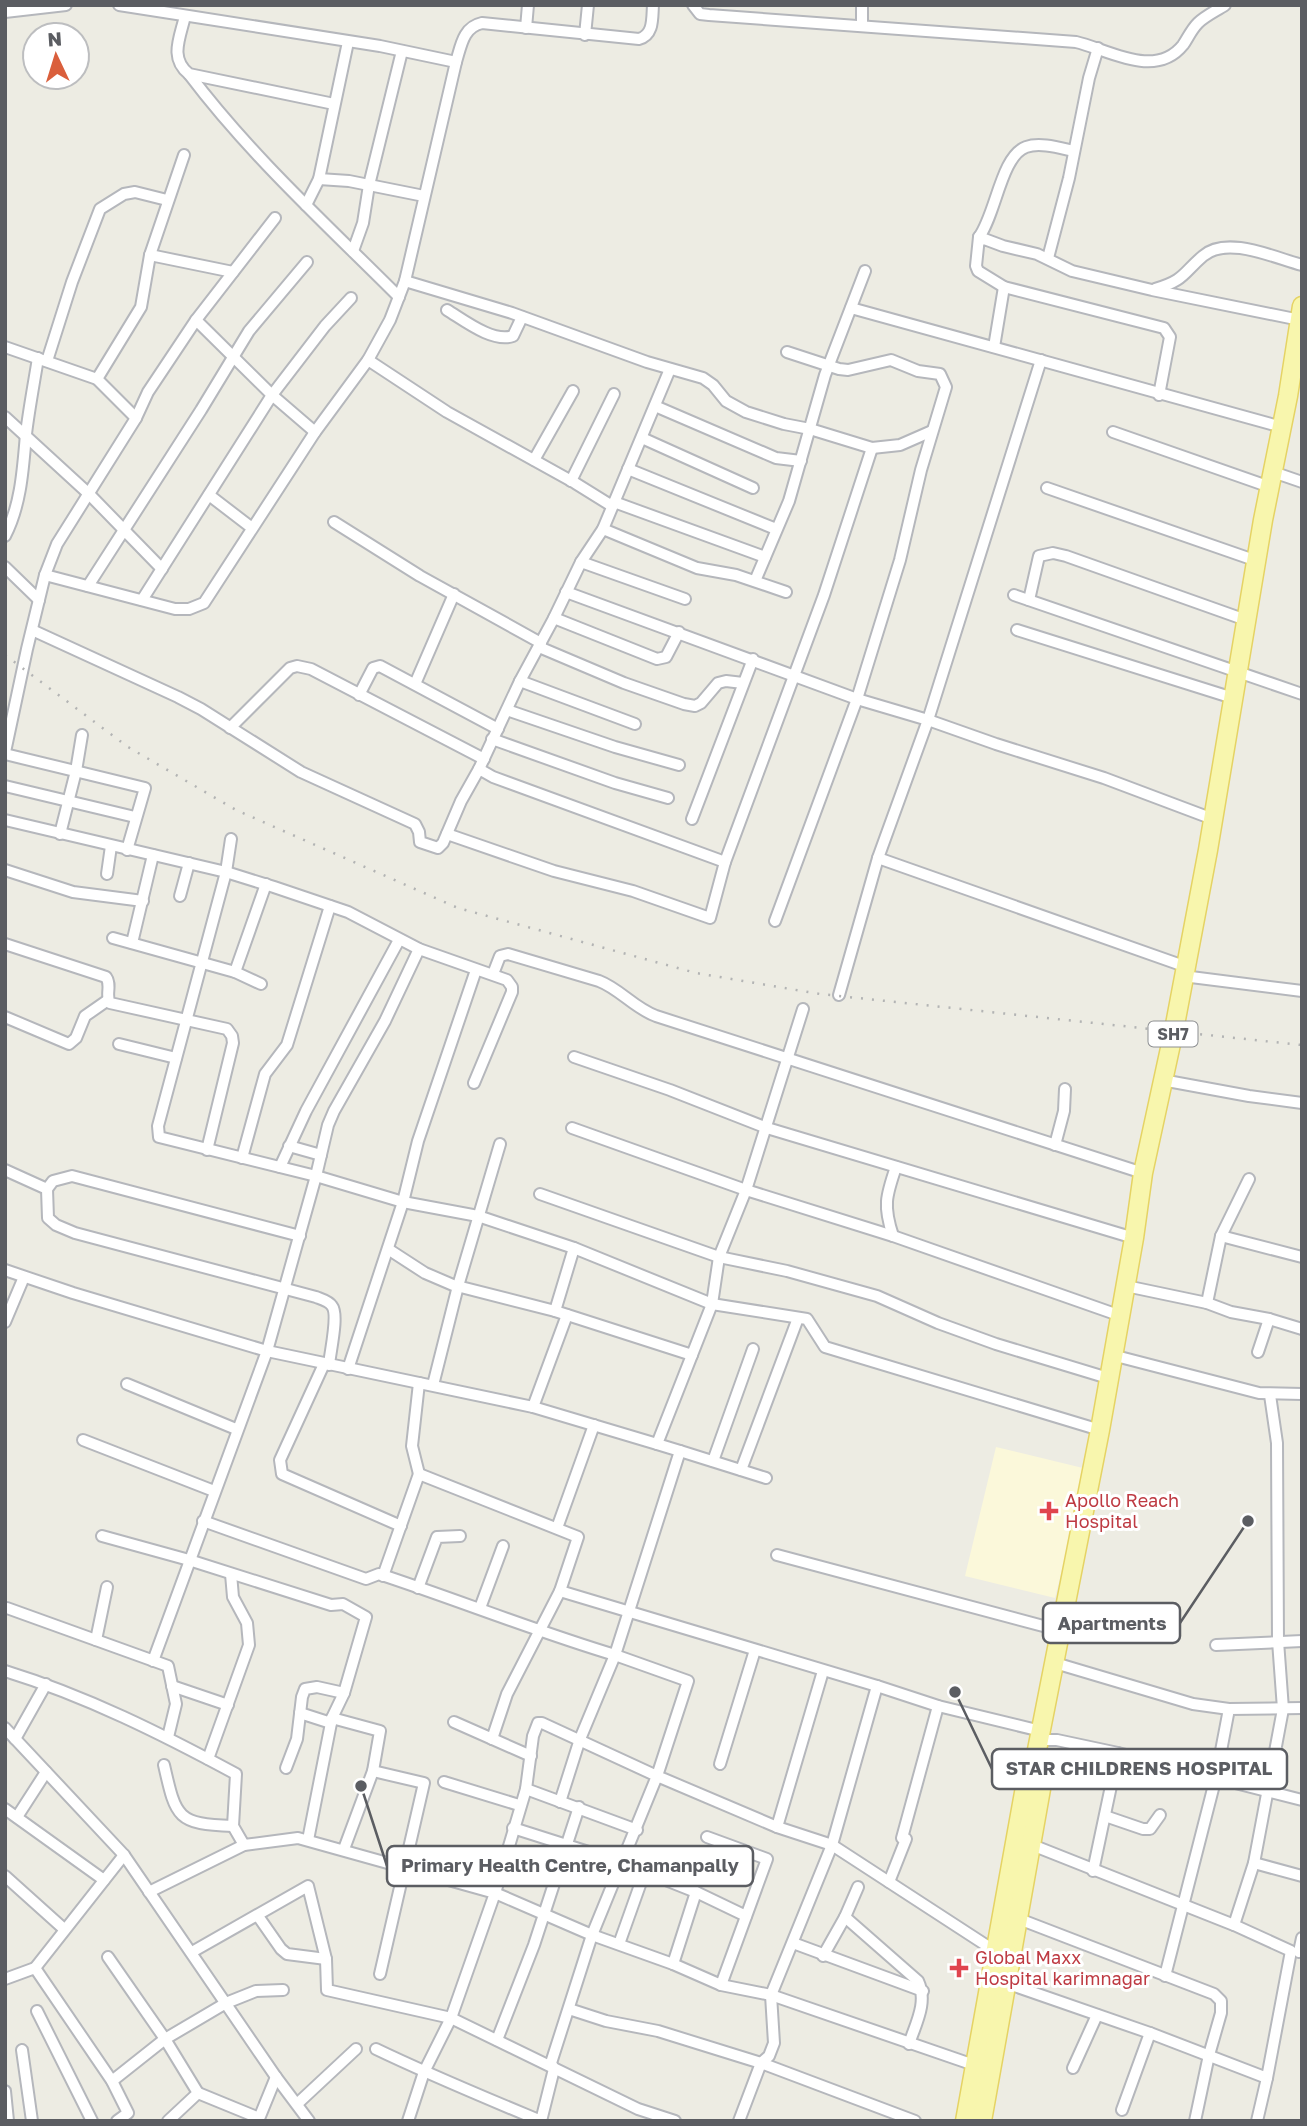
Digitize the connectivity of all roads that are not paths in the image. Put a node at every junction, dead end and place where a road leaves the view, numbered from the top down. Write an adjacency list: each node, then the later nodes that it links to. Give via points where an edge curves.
1 (66, 5): 9 (street)
2 (119, 5): 10 (street)
3 (528, 5): 12 (street)
4 (588, 5): 13 (street)
5 (653, 5): 13 (street, via 650,30 643,38)
6 (693, 5): 11 (street, via 700,14)
7 (862, 5): 11 (street)
8 (1220, 7): 15 (street, via 1200,21 1170,56 1131,60)
9 (5, 12)
10 (185, 16): 14 (street); 18 (street, via 178,62)
11 (862, 26): 15 (street, via 1029,37)
12 (526, 28): 13 (street); 17 (street, via 476,24 466,33)
13 (585, 35)
14 (348, 42): 16 (street); 19 (street)
15 (1098, 48): 20 (street)
16 (402, 51): 17 (street); 23 (street)
17 (456, 62): 24 (street)
18 (189, 74): 19 (street); 26 (street)
19 (334, 104): 22 (street)
20 (1074, 151): 28 (street, via 1038,145 1019,151 1011,159); 31 (street)
21 (184, 155): 25 (street)
22 (319, 179): 23 (street); 26 (street)
23 (369, 185): 24 (street); 29 (street)
24 (424, 196): 36 (street)
25 (167, 200): 30 (street); 50 (street, via 135,192 100,209)
26 (306, 205): 29 (street)
27 (275, 218): 35 (street)
28 (979, 237): 31 (street); 37 (street, via 978,271)
29 (353, 251): 39 (street)
30 (150, 256): 35 (street); 55 (street, via 141,307)
31 (1048, 258): 38 (street, via 1072,271)
32 (307, 262): 49 (street, via 259,317)
33 (1302, 265): 38 (street, via 1225,246 1204,255 1175,284)
34 (865, 271): 41 (street)
35 (233, 272): 45 (street)
36 (405, 281): 39 (street); 44 (street)
37 (1004, 288): 47 (street); 59 (street, via 1164,328 1170,337)
38 (1153, 290): 43 (street)
39 (399, 297): 51 (street)
40 (351, 298): 58 (street)
41 (851, 308): 47 (street); 53 (street)
42 (447, 310): 44 (street, via 503,338 513,336)
43 (1301, 313): 63 (main road, SH7)
44 (522, 317): 54 (street)
45 (196, 320): 49 (street); 62 (street)
46 (5, 347): 50 (street)
47 (993, 347): 52 (street)
48 (787, 352): 53 (street)
49 (234, 357): 58 (street); 86 (street)
50 (43, 360): 55 (street); 68 (street)
51 (368, 360): 66 (street); 71 (street, via 447,412)
52 (1041, 360): 59 (street); 122 (street)
53 (828, 367): 64 (street); 65 (street, via 848,370 891,360 940,374 946,387)
54 (670, 369): 60 (street); 64 (street, via 703,378 726,401 746,412)
55 (97, 379): 62 (street)
56 (573, 391): 71 (street)
57 (614, 394): 75 (street)
58 (272, 395): 66 (street); 80 (street)
59 (1159, 395): 63 (street)
60 (655, 406): 69 (street); 72 (street, via 776,458)
61 (5, 416): 68 (street)
62 (135, 418): 79 (street)
63 (1282, 427): 74 (main road, SH7)
64 (810, 429): 70 (street); 72 (street)
65 (932, 431): 70 (street, via 900,445); 119 (street, via 900,560)
66 (315, 432): 83 (street)
67 (1112, 432): 74 (street)
68 (26, 434): 79 (street); 87 (street, via 15,513)
69 (642, 438): 73 (street); 77 (street)
70 (872, 448): 112 (street)
71 (534, 460): 75 (street)
72 (801, 461): 85 (street)
73 (628, 469): 81 (street); 85 (street)
74 (1271, 479): 76 (street); 89 (main road, SH7)
75 (571, 481): 81 (street)
76 (1302, 482)
77 (753, 488)
78 (1047, 488): 89 (street)
79 (89, 494): 86 (street); 93 (street, via 57,544)
80 (209, 495): 83 (street); 92 (street)
81 (613, 504): 84 (street); 88 (street)
82 (334, 522): 98 (street)
83 (252, 528): 102 (street, via 204,603 183,610)
84 (603, 529): 90 (street); 94 (street, via 697,568)
85 (776, 529): 88 (street)
86 (123, 531): 92 (street); 95 (street)
87 (5, 536)
88 (765, 557): 94 (street)
89 (1257, 561): 105 (main road, SH7)
90 (580, 562): 96 (street); 100 (street)
91 (5, 567): 101 (street)
92 (162, 569): 102 (street)
93 (45, 575): 95 (street); 101 (street)
94 (755, 581): 97 (street)
95 (88, 586): 102 (street)
96 (565, 592): 104 (street); 108 (street)
97 (786, 592)
98 (454, 594): 109 (street); 115 (street)
99 (1014, 595): 103 (street)
100 (685, 599)
101 (39, 600): 106 (street)
102 (142, 600)
103 (1029, 600): 105 (street, via 1039,556 1053,553); 111 (street)
104 (554, 618): 108 (street, via 656,659 666,657); 109 (street)
105 (1246, 620): 111 (main road, SH7)
106 (32, 630): 121 (street); 124 (street, via 178,697)
107 (1017, 630): 118 (street)
108 (679, 632): 110 (street)
109 (540, 645): 113 (street); 114 (street, via 684,704 701,703 718,683)
110 (752, 659): 112 (street); 114 (street)
111 (1238, 670): 116 (street); 118 (main road, SH7)
112 (794, 674): 119 (street); 145 (street)
113 (520, 681): 120 (street); 123 (street)
114 (743, 683): 135 (street)
115 (415, 684): 117 (street, via 376,666); 125 (street)
116 (1302, 694)
117 (359, 695): 124 (street, via 311,669 290,668); 128 (street)
118 (1233, 698): 136 (main road, SH7)
119 (857, 699): 122 (street); 154 (street)
120 (508, 710): 125 (street); 129 (street)
121 (9, 711): 127 (street)
122 (928, 720): 136 (street); 144 (street)
123 (635, 724)
124 (230, 728): 139 (street, via 301,772 415,824 420,842 428,847 438,848)
125 (495, 734): 128 (street); 132 (street, via 615,783)
126 (82, 735): 130 (street)
127 (5, 753): 130 (street)
128 (481, 764): 139 (street); 145 (street, via 494,777)
129 (679, 765)
130 (76, 771): 133 (street); 134 (street, via 145,788)
131 (5, 786): 133 (street)
132 (667, 798)
133 (68, 801): 134 (street); 138 (street)
134 (135, 817): 142 (street)
135 (692, 819)
136 (1213, 819): 162 (main road, SH7)
137 (5, 820): 138 (street)
138 (60, 834): 141 (street)
139 (447, 834): 145 (street, via 710,918)
140 (231, 839): 148 (street)
141 (111, 846): 142 (street); 149 (street)
142 (127, 850): 143 (street)
143 (153, 855): 146 (street); 152 (street)
144 (878, 858): 162 (street); 167 (street)
145 (725, 862)
146 (189, 863): 148 (street); 151 (street)
147 (5, 870): 152 (street, via 73,892)
148 (226, 872): 150 (street); 160 (street)
149 (107, 874)
150 (266, 884): 153 (street); 163 (street)
151 (180, 896)
152 (143, 901): 157 (street)
153 (330, 906): 156 (street); 187 (street, via 287,1045 265,1074)
154 (775, 921)
155 (113, 938): 157 (street)
156 (399, 940): 159 (street); 184 (street)
157 (132, 943): 160 (street)
158 (5, 944): 168 (street, via 106,977)
159 (419, 949): 161 (street); 186 (street, via 386,1020 334,1111)
160 (202, 962): 163 (street); 171 (street)
161 (476, 970): 164 (street); 197 (street, via 418,1141)
162 (1183, 971): 166 (street); 176 (main road, SH7)
163 (235, 972): 165 (street)
164 (494, 974): 175 (street, via 500,956 508,954 608,985 632,1005 656,1016); 177 (street, via 511,983 512,992)
165 (261, 984)
166 (1302, 990)
167 (839, 995)
168 (108, 1000): 170 (street, via 85,1016 69,1044); 171 (street)
169 (803, 1009): 175 (street)
170 (5, 1017)
171 (186, 1020): 174 (street); 185 (street, via 218,1025 232,1036)
172 (118, 1044): 174 (street)
173 (574, 1057): 181 (street)
174 (176, 1058): 185 (street, via 159,1137)
175 (789, 1058): 181 (street); 183 (street)
176 (1162, 1080): 179 (street); 191 (main road, SH7)
177 (474, 1083)
178 (1065, 1089): 183 (street)
179 (1302, 1102)
180 (572, 1128): 195 (street)
181 (767, 1128): 189 (street); 195 (street)
182 (500, 1144): 198 (street)
183 (1055, 1145): 191 (street)
184 (289, 1146): 186 (street); 188 (street)
185 (207, 1150): 187 (street)
186 (321, 1155): 192 (street)
187 (242, 1158): 188 (street)
188 (279, 1167): 192 (street)
189 (896, 1167): 200 (street, via 885,1199); 202 (street)
190 (5, 1170): 194 (street)
191 (1143, 1173): 202 (main road, SH7)
192 (316, 1176): 197 (street); 199 (street)
193 (1249, 1178): 201 (street)
194 (47, 1189): 199 (street, via 53,1181 72,1176); 211 (street, via 48,1218 75,1233)
195 (746, 1191): 200 (street); 205 (street)
196 (540, 1194): 205 (street)
197 (403, 1202): 198 (street); 204 (street)
198 (478, 1216): 203 (street); 209 (street)
199 (300, 1236): 211 (street)
200 (892, 1236): 216 (street)
201 (1221, 1236): 206 (street); 212 (street)
202 (1134, 1238): 210 (main road, SH7)
203 (574, 1248): 213 (street); 214 (street)
204 (388, 1249): 209 (street, via 425,1273); 227 (street)
205 (719, 1257): 213 (street); 228 (street, via 877,1296 973,1336)
206 (1302, 1257)
207 (5, 1270): 208 (street)
208 (24, 1277): 219 (street); 222 (street)
209 (458, 1286): 214 (street); 231 (street)
210 (1126, 1286): 212 (street); 216 (main road, SH7)
211 (284, 1288): 222 (street); 226 (street, via 333,1306)
212 (1207, 1303): 218 (street)
213 (712, 1304): 217 (street); 224 (street)
214 (555, 1311): 215 (street)
215 (567, 1315): 224 (street); 234 (street)
216 (1121, 1316): 225 (main road, SH7)
217 (798, 1318): 237 (street, via 807,1319 825,1347); 242 (street)
218 (1269, 1319): 220 (street); 223 (street)
219 (5, 1322)
220 (1302, 1329)
221 (753, 1349): 241 (street)
222 (267, 1350): 226 (street); 236 (street)
223 (1258, 1352)
224 (692, 1355): 239 (street)
225 (1112, 1355): 228 (main road, SH7); 233 (street)
226 (326, 1364): 227 (street); 247 (street, via 281,1460 282,1474)
227 (348, 1369): 229 (street)
228 (1108, 1378): 237 (main road, SH7)
229 (419, 1382): 231 (street); 243 (street, via 412,1446)
230 (127, 1384): 236 (street)
231 (433, 1385): 234 (street)
232 (1302, 1394): 233 (street)
233 (1270, 1395): 266 (street, via 1276,1444)
234 (533, 1407): 235 (street)
235 (594, 1425): 239 (street); 248 (street)
236 (236, 1429): 245 (street)
237 (1100, 1430): 262 (main road, SH7)
238 (83, 1440): 245 (street)
239 (657, 1444): 240 (street)
240 (680, 1451): 241 (street); 261 (street)
241 (713, 1461): 242 (street)
242 (741, 1470): 244 (street)
243 (419, 1474): 247 (street); 248 (street)
244 (766, 1478)
245 (214, 1491): 246 (street)
246 (204, 1521): 253 (street); 255 (street, via 366,1578)
247 (401, 1526): 255 (street)
248 (557, 1528): 258 (street, via 578,1537)
249 (102, 1536): 253 (street)
250 (460, 1536): 257 (street, via 437,1536)
251 (503, 1546): 260 (street)
252 (776, 1555): 262 (street)
253 (189, 1560): 254 (street); 270 (street)
254 (231, 1574): 277 (street, via 331,1605 343,1604 366,1617); 278 (street, via 233,1597 247,1623 249,1645)
255 (383, 1576): 257 (street)
256 (107, 1587): 264 (street)
257 (418, 1588): 260 (street)
258 (560, 1591): 261 (street); 263 (street)
259 (7, 1608): 264 (street)
260 (480, 1608): 263 (street)
261 (630, 1612): 268 (street); 269 (street)
262 (1062, 1631): 271 (main road, SH7)
263 (538, 1632): 269 (street); 290 (street, via 507,1694)
264 (96, 1640): 270 (street)
265 (1302, 1640): 266 (street)
266 (1278, 1641): 267 (street); 281 (street)
267 (1216, 1645)
268 (755, 1650): 273 (street); 295 (street)
269 (615, 1655): 291 (street); 300 (street, via 688,1681)
270 (153, 1661): 275 (street, via 168,1666)
271 (1055, 1662): 280 (street, via 1193,1704); 287 (main road, SH7)
272 (5, 1671): 274 (street)
273 (823, 1671): 276 (street); 314 (street)
274 (46, 1684): 288 (street); 289 (street)
275 (172, 1686): 278 (street); 288 (street, via 176,1704)
276 (877, 1686): 279 (street); 322 (street)
277 (344, 1693): 283 (street, via 305,1689); 284 (street)
278 (229, 1705): 294 (street)
279 (937, 1706): 287 (street); 333 (street)
280 (1229, 1709): 281 (street); 301 (street)
281 (1283, 1709): 282 (street); 304 (street)
282 (1302, 1709)
283 (300, 1713): 284 (street); 297 (street)
284 (332, 1721): 298 (street, via 380,1731); 318 (street)
285 (454, 1722): 290 (street)
286 (5, 1728): 289 (street)
287 (1040, 1736): 292 (street); 319 (main road, SH7, via 1035,1760 1041,1789)
288 (168, 1737): 294 (street)
289 (15, 1739): 299 (street)
290 (492, 1739): 293 (street)
291 (580, 1740): 293 (street, via 538,1723); 300 (street); 306 (street)
292 (1118, 1753): 301 (street); 311 (street)
293 (531, 1756): 303 (street)
294 (208, 1759): 313 (street, via 236,1774)
295 (720, 1764)
296 (164, 1765): 313 (street, via 171,1797 186,1819)
297 (286, 1768)
298 (373, 1771): 323 (street); 327 (street, via 424,1783)
299 (46, 1772): 312 (street); 324 (street)
300 (657, 1776): 314 (street); 316 (street)
301 (1216, 1777): 304 (street); 338 (street)
302 (444, 1782): 307 (street)
303 (526, 1789): 306 (street); 307 (street)
304 (1269, 1792): 305 (street); 326 (street)
305 (1302, 1800)
306 (561, 1802): 308 (street)
307 (519, 1805): 315 (street)
308 (579, 1807): 316 (street); 321 (street)
309 (5, 1809): 312 (street)
310 (1160, 1815): 311 (street, via 1150,1829)
311 (1105, 1816): 329 (street)
312 (18, 1817): 332 (street)
313 (233, 1826): 320 (street)
314 (777, 1827): 322 (street)
315 (513, 1828): 321 (street); 337 (street)
316 (637, 1830): 325 (street)
317 (708, 1837): 341 (street, via 767,1859)
318 (308, 1840): 320 (street); 323 (street)
319 (1023, 1842): 329 (street); 343 (main road, SH7); 350 (main road, SH7)
320 (244, 1845): 335 (street)
321 (565, 1845): 325 (street); 339 (street)
322 (832, 1845): 333 (street); 348 (street)
323 (344, 1849): 327 (street)
324 (124, 1855): 332 (street); 335 (street)
325 (623, 1863): 328 (street); 346 (street)
326 (1254, 1863): 331 (street); 344 (street)
327 (405, 1869): 337 (street); 358 (street)
328 (645, 1871): 336 (street); 349 (street)
329 (1093, 1871): 338 (street)
330 (5, 1876): 345 (street)
331 (1302, 1876)
332 (104, 1880): 345 (street)
333 (889, 1882): 350 (street)
334 (858, 1887): 342 (street)
335 (149, 1892): 351 (street)
336 (696, 1892): 341 (street); 356 (street)
337 (495, 1894): 339 (street); 370 (street)
338 (1184, 1906): 344 (street); 359 (street)
339 (544, 1913): 346 (street); 373 (street)
340 (258, 1916): 351 (street); 355 (street, via 287,1954); 355 (street, via 308,1886)
341 (746, 1916): 362 (street)
342 (845, 1917): 354 (street); 364 (street, via 918,1981)
343 (1019, 1919): 359 (street); 361 (main road, SH7)
344 (1234, 1925): 352 (street)
345 (64, 1929): 357 (street)
346 (593, 1935): 349 (street); 367 (street)
347 (1302, 1938): 352 (street)
348 (793, 1943): 354 (street); 365 (street)
349 (619, 1944): 356 (street)
350 (995, 1951): 380 (main road, SH7)
351 (192, 1952): 366 (street)
352 (1297, 1952): 385 (street)
353 (108, 1956): 372 (street)
354 (823, 1956): 364 (street)
355 (326, 1959): 370 (street, via 327,1990)
356 (673, 1964): 362 (street)
357 (35, 1968): 360 (street); 386 (street)
358 (380, 1973)
359 (1165, 1976): 378 (street, via 1214,1994 1221,2001)
360 (5, 1979)
361 (1006, 1983): 369 (street); 404 (main road, SH7)
362 (721, 1984): 365 (street)
363 (283, 1990): 366 (street, via 256,1991)
364 (923, 1991): 374 (street)
365 (771, 1996): 374 (street); 379 (street, via 775,2038 769,2056)
366 (226, 2003): 372 (street); 384 (street)
367 (569, 2010): 379 (street); 382 (street, via 551,2063)
368 (37, 2011): 394 (street)
369 (1097, 2015): 371 (street); 381 (street)
370 (451, 2018): 373 (street); 383 (street)
371 (1150, 2033): 378 (street); 390 (street)
372 (165, 2039): 386 (street); 388 (street)
373 (497, 2040): 382 (street)
374 (909, 2044): 380 (street)
375 (356, 2049): 389 (street)
376 (376, 2049): 383 (street)
377 (22, 2050): 393 (street)
378 (1209, 2055): 385 (street); 405 (street)
379 (761, 2063): 401 (street); 402 (street)
380 (974, 2065): 403 (main road, SH7)
381 (1073, 2068)
382 (554, 2069): 399 (street); 400 (street, via 638,2109)
383 (424, 2072): 398 (street); 399 (street)
384 (276, 2077): 389 (street); 391 (street)
385 (1267, 2078): 406 (street)
386 (112, 2081): 395 (street, via 128,2113)
387 (5, 2091): 392 (street)
388 (198, 2093): 391 (street); 396 (street)
389 (297, 2104): 397 (street)
390 (1122, 2110)
391 (258, 2119)
392 (8, 2121)
393 (32, 2121)
394 (92, 2121)
395 (117, 2121)
396 (168, 2121)
397 (309, 2121)
398 (408, 2121)
399 (541, 2121)
400 (675, 2121)
401 (739, 2121)
402 (915, 2121)
403 (965, 2121)
404 (982, 2121)
405 (1195, 2121)
406 (1257, 2121)

